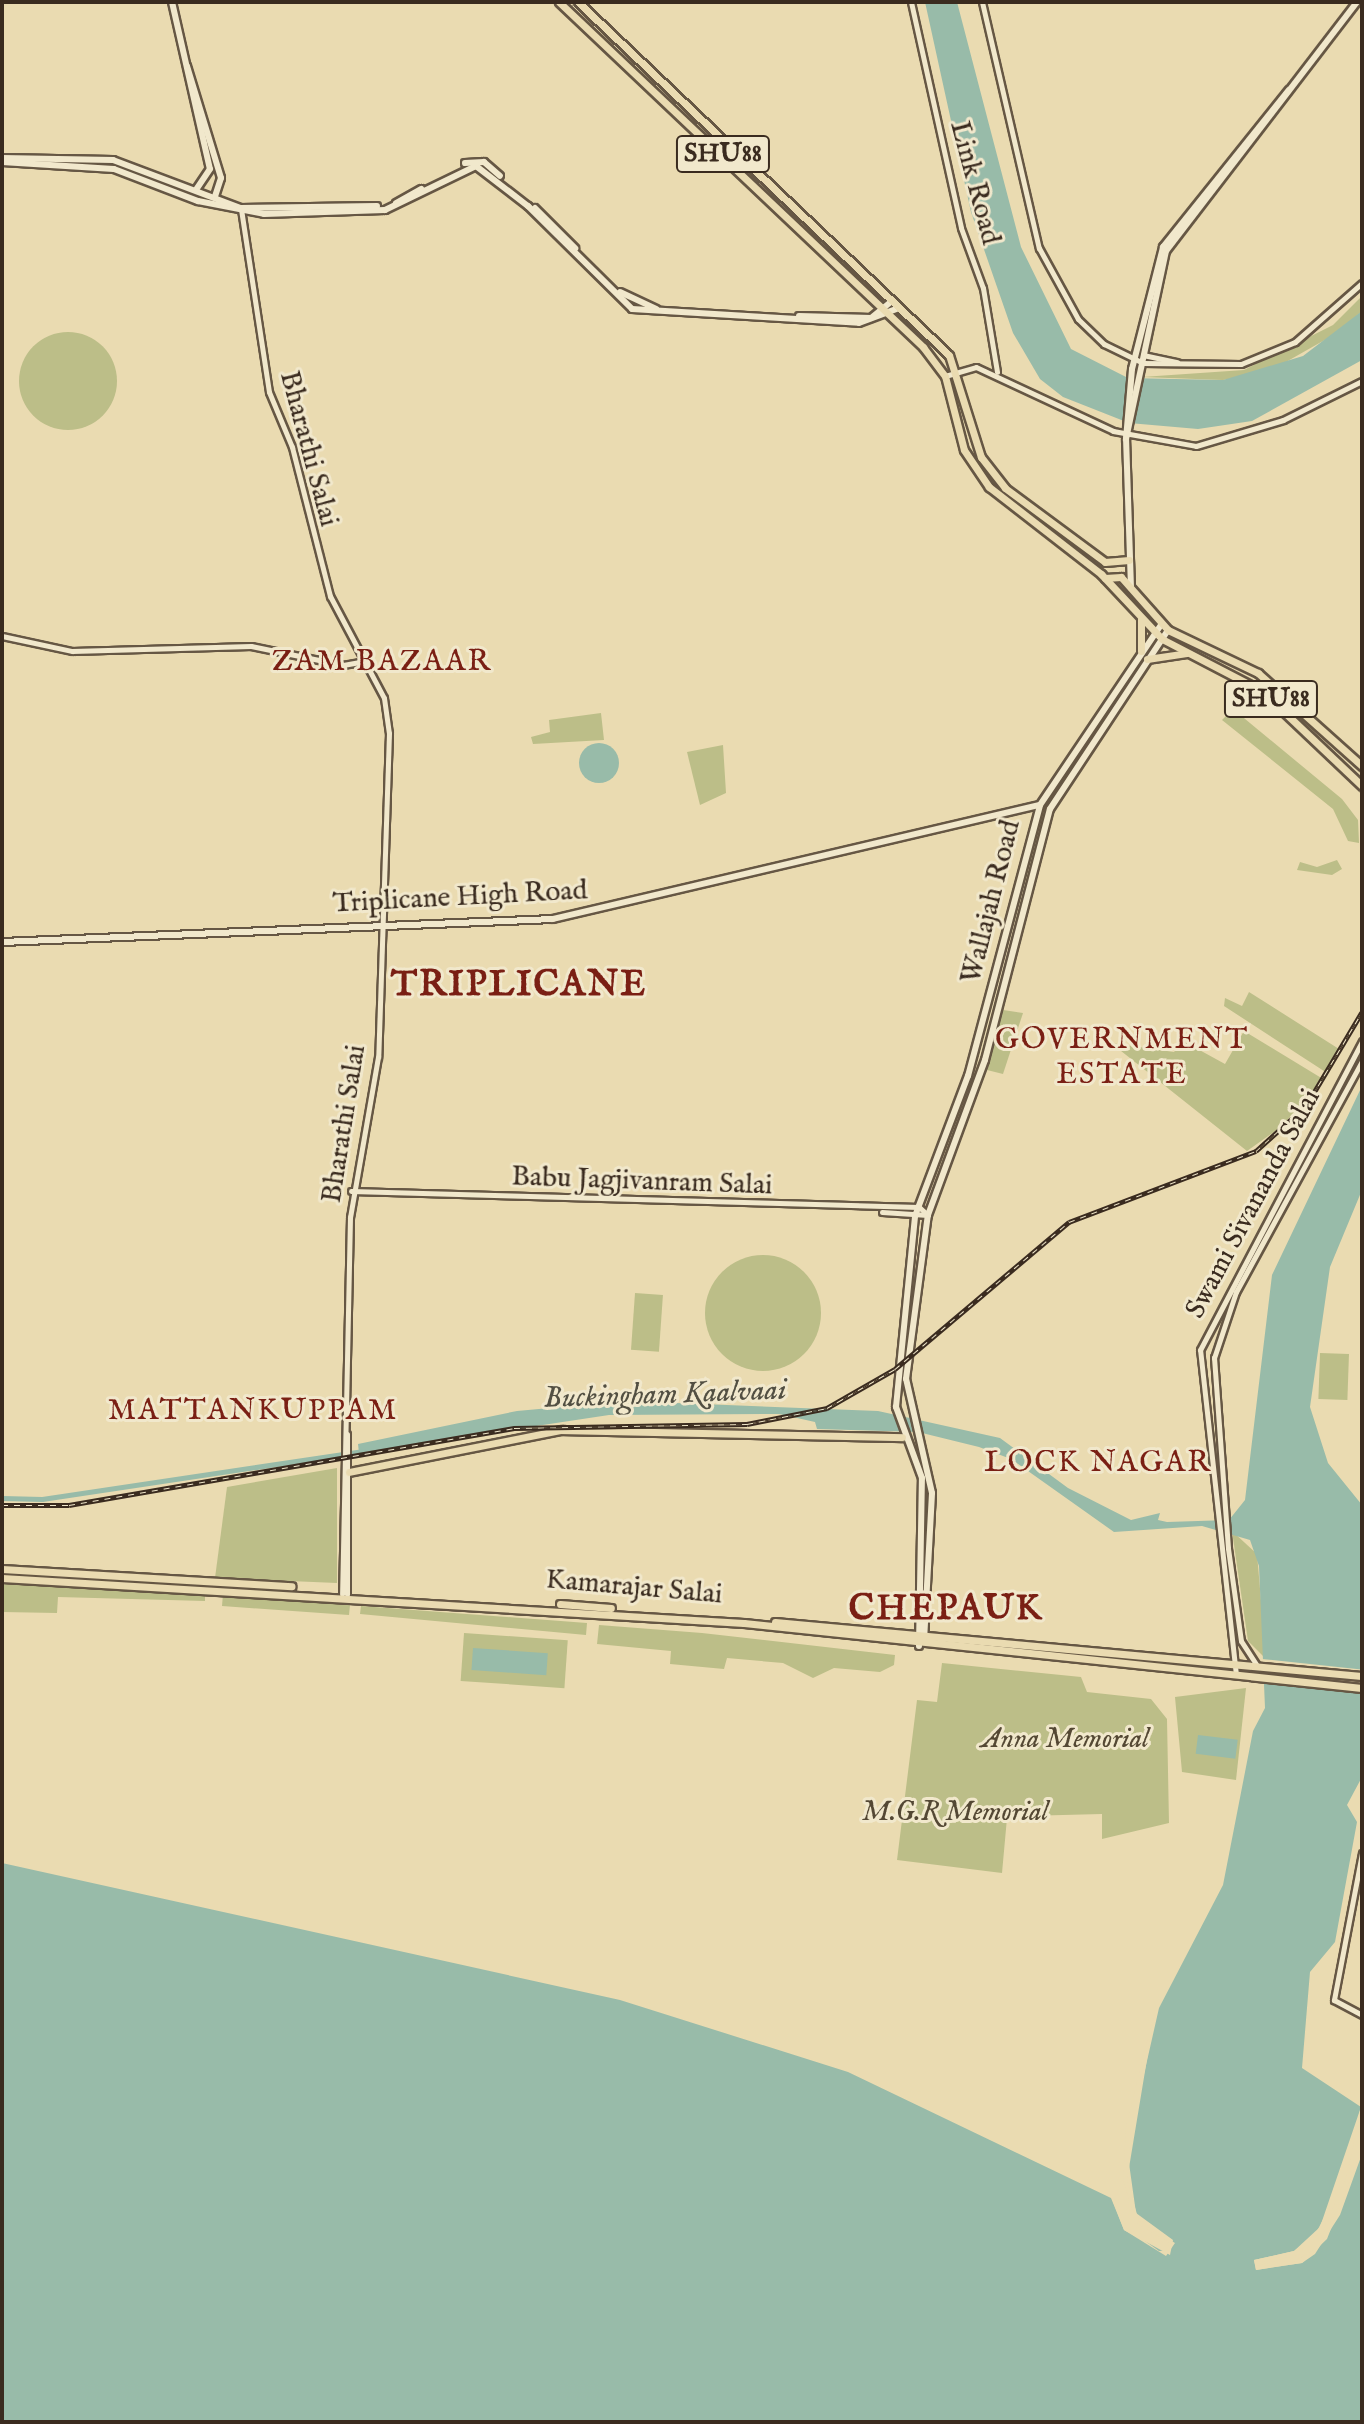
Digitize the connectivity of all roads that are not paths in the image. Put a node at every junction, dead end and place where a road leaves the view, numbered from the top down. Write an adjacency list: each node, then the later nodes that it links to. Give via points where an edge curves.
1 (172, 2): 7 (main road)
2 (559, 2): 10 (main road, SHU88)
3 (578, 2): 9 (main road, SHU88)
4 (911, 2): 22 (street, Link Road, via 961,228 983,288)
5 (982, 2): 20 (street, via 1039,248 1078,319 1104,344)
6 (1357, 2): 20 (main road, via 1165,243)
7 (185, 63): 11 (main road, via 210,169); 12 (main road, via 221,178)
8 (2, 160): 11 (main road, via 113,160); 12 (main road, via 114,169)
9 (762, 175): 10 (main road); 15 (main road, SHU88)
10 (755, 183): 17 (main road, SHU88)
11 (196, 190): 12 (main road)
12 (214, 200): 13 (main road)
13 (241, 210): 18 (main road, via 385,210 476,166 528,206 632,309); 41 (street, Bharathi Salai, via 269,392 292,447 330,596)
14 (1362, 283): 20 (street, via 1330,318 1264,357 1185,363)
15 (892, 301): 16 (main road, SHU88); 17 (main road)
16 (899, 308): 19 (main road); 21 (main road, SHU88)
17 (885, 309): 18 (main road, via 857,318); 19 (main road, SHU88)
18 (654, 310): 19 (main road, via 859,323)
19 (891, 316): 23 (main road, SHU88)
20 (1137, 357): 25 (main road)
21 (957, 369): 22 (street); 23 (street); 26 (main road, SHU88)
22 (997, 372): 25 (street)
23 (945, 376): 27 (main road, SHU88)
24 (1362, 381): 25 (street, via 1220,444)
25 (1126, 436): 29 (main road)
26 (977, 446): 27 (main road); 28 (main road, SHU88)
27 (968, 458): 28 (main road); 31 (main road, SHU88, via 1001,497)
28 (983, 461): 30 (main road, SHU88, via 1019,500)
29 (1129, 560): 30 (main road); 32 (main road)
30 (1105, 562): 31 (main road)
31 (1103, 576): 32 (main road, via 1121,577); 33 (main road, SHU88)
32 (1131, 592): 34 (main road, SHU88)
33 (1141, 618): 34 (main road, SHU88); 38 (main road)
34 (1158, 628): 35 (main road, SHU88); 37 (main road, SHU88); 38 (main road, Wallajah Road)
35 (1168, 630): 37 (main road, Wallajah Road); 42 (main road, SHU88, via 1258,673)
36 (2, 636): 41 (street, via 72,651 251,646 343,665)
37 (1162, 639): 39 (main road, SHU88); 40 (main road, Wallajah Road)
38 (1141, 651): 44 (main road, Wallajah Road)
39 (1193, 653): 40 (main road); 43 (main road, SHU88, via 1262,691)
40 (1147, 659): 45 (main road, Wallajah Road)
41 (360, 662): 46 (street, Bharathi Salai, via 384,698 389,733)
42 (1362, 766)
43 (1362, 786)
44 (1040, 805): 45 (main road); 46 (main road, Triplicane High Road, via 609,911); 53 (main road, Wallajah Road, via 968,1076)
45 (1050, 809): 55 (main road, Wallajah Road, via 985,1060)
46 (381, 927): 47 (main road, Triplicane High Road); 52 (street, Bharathi Salai, via 374,1098)
47 (2, 942)
48 (1362, 1041): 50 (street, Swami Sivananda Salai)
49 (1362, 1061): 51 (street, Swami Sivananda Salai)
50 (1293, 1170): 51 (street); 59 (street, Swami Sivananda Salai, via 1200,1350)
51 (1300, 1175): 59 (street, Swami Sivananda Salai, via 1219,1337 1215,1406)
52 (351, 1191): 54 (street, Babu Jagjivanram Salai); 58 (street, Bharathi Salai)
53 (919, 1207): 54 (street, Babu Jagjivanram Salai); 55 (street); 56 (main road, Wallajah Road)
54 (877, 1211): 56 (street)
55 (928, 1215): 56 (street); 65 (main road, Wallajah Road, via 906,1379 932,1493)
56 (915, 1216): 57 (main road, Wallajah Road, via 898,1416)
57 (902, 1436): 58 (main road, via 562,1430); 64 (main road, via 922,1478 924,1553)
58 (347, 1467): 63 (street, Bharathi Salai)
59 (1220, 1513): 60 (street, Swami Sivananda Salai)
60 (1223, 1533): 67 (street, Swami Sivananda Salai, via 1241,1641); 68 (street, Swami Sivananda Salai)
61 (2, 1569): 63 (main road, Kamarajar Salai)
62 (2, 1578): 63 (main road, Kamarajar Salai)
63 (345, 1592): 64 (main road, Kamarajar Salai); 66 (main road, Kamarajar Salai, via 744,1623)
64 (915, 1635): 65 (main road, Kamarajar Salai); 66 (main road)
65 (925, 1637): 66 (main road); 68 (main road, Kamarajar Salai)
66 (919, 1646): 69 (main road, Kamarajar Salai)
67 (1258, 1664): 68 (main road, Kamarajar Salai); 70 (main road, Kamarajar Salai)
68 (1236, 1666): 69 (street, Swami Sivananda Salai)
69 (1236, 1676): 71 (main road, Kamarajar Salai)
70 (1362, 1676)
71 (1362, 1688)
72 (1362, 1853): 73 (street, via 1334,2000)
73 (1362, 2015)

